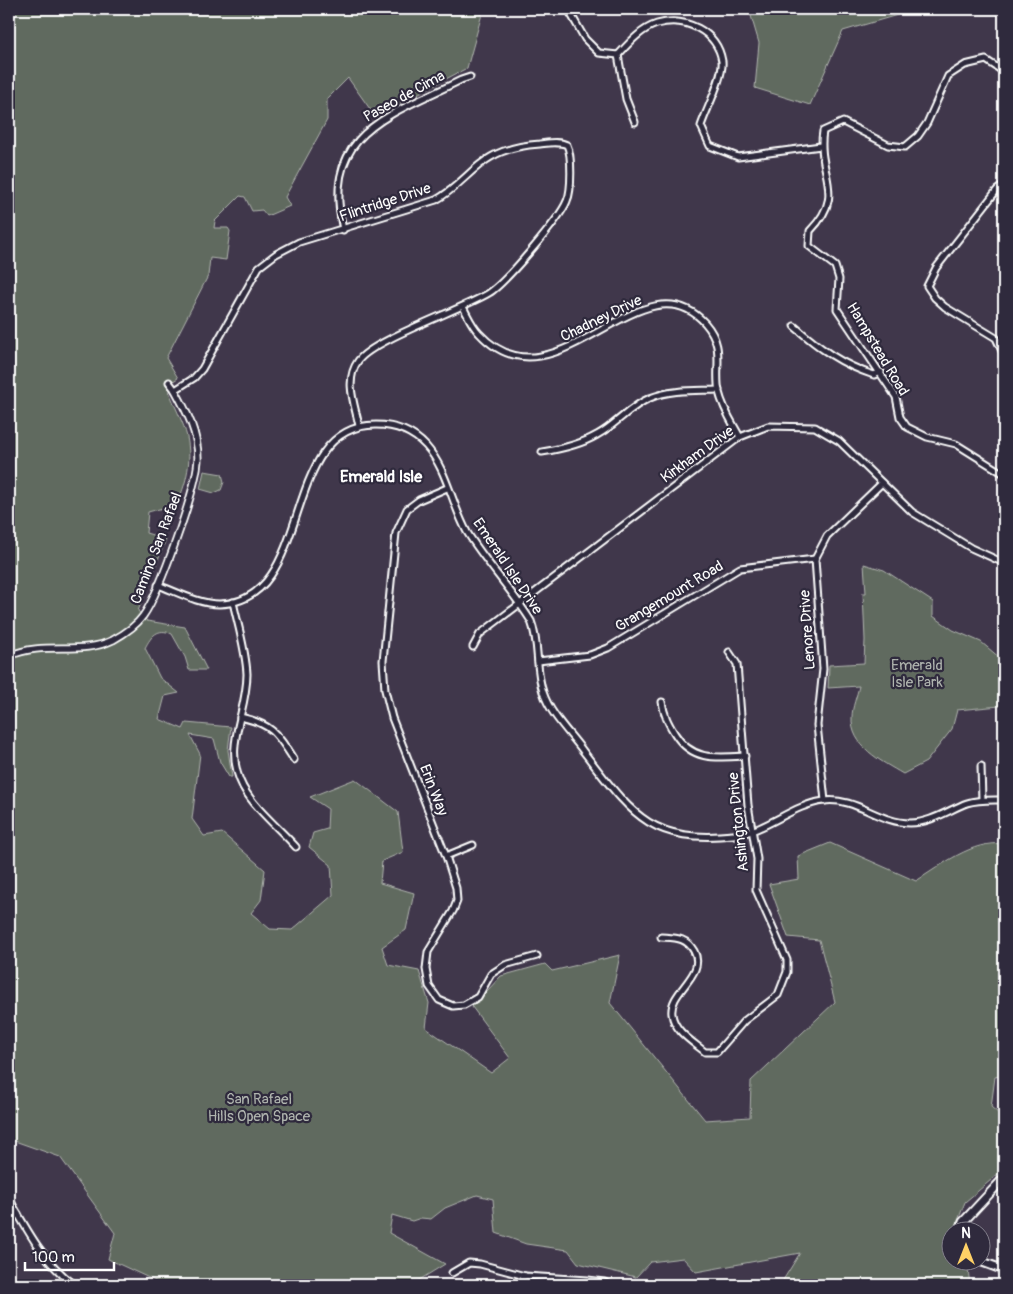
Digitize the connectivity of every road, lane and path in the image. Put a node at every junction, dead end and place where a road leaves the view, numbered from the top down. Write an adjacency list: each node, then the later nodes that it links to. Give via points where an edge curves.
1 (568, 9): 2 (street, via 585,39 599,54)
2 (618, 55): 5 (street, via 626,99); 6 (street, via 634,37 656,24 676,22 698,26 716,44 722,62 720,79 701,126 710,146 738,157)
3 (1004, 72): 6 (street, via 986,60 965,65 948,76 927,123 904,147 888,145 843,122 823,131)
4 (470, 77): 8 (street, Paseo de Cima, via 379,121 357,140 344,162 339,182 338,202)
5 (635, 122)
6 (821, 146): 12 (street, Hampstead Road, via 830,199 823,218 810,231 809,246 835,266 839,279 837,309)
7 (1004, 185): 11 (street, via 996,190 936,268 927,286 945,307 996,338)
8 (343, 230): 9 (street, Flintridge Drive, via 436,200 486,160 502,152 537,144 567,145 571,186 565,206 497,287); 14 (street, Flintridge Drive, via 299,242 259,267 203,367 194,378)
9 (463, 307): 15 (street, Chadney Drive, via 477,332 494,348 517,357 534,359 552,355 646,308 673,305 690,312 712,333 720,357); 16 (street, Flintridge Drive, via 372,348 360,358 350,383)
10 (794, 326): 12 (street, via 840,362 874,376)
11 (1004, 355)
12 (882, 372): 19 (street, Hampstead Road, via 907,427 927,437 956,444)
13 (169, 382): 14 (street, Camino San Rafael)
14 (175, 390): 24 (street, Camino San Rafael, via 193,428 197,469)
15 (719, 390): 17 (street, Chadney Drive, via 724,410); 18 (street, via 659,395 637,405 598,435 582,443)
16 (359, 426): 21 (street, Emerald Isle Drive, via 392,426 411,433 427,447); 25 (street, Emerald Isle Drive, via 338,437 322,455 269,579 254,593)
17 (740, 437): 20 (street, Kirkham Drive, via 768,426 815,427 839,441); 26 (street, Kirkham Drive)
18 (542, 452)
19 (1004, 474)
20 (882, 483): 22 (street, via 828,536); 23 (street, Kirkham Drive, via 912,512 971,548)
21 (448, 488): 26 (street, Emerald Isle Drive, via 467,530); 42 (street, Erin Way, via 419,500 407,509 396,532 383,662 392,718)
22 (815, 559): 30 (street, Grangemount Road, via 740,568 608,648 590,655); 38 (street, Lenore Drive, via 823,669 817,725)
23 (1004, 563)
24 (158, 585): 25 (street, Emerald Isle Drive, via 213,603); 29 (street, Camino San Rafael, via 142,617 128,631 112,640 91,647 33,648)
25 (233, 602): 32 (street, via 246,669)
26 (520, 603): 27 (street, Kirkham Drive, via 480,634); 30 (street, Emerald Isle Drive, via 534,630)
27 (473, 647)
28 (729, 652): 33 (street, Ashington Drive, via 737,664)
29 (9, 656)
30 (538, 661): 39 (street, Emerald Isle Drive, via 542,690 549,707 639,817 677,834 715,836)
31 (662, 702): 33 (street, via 664,716 681,743 691,751 714,758)
32 (240, 717): 34 (street, via 259,721 272,729); 41 (street, via 234,741 235,764 243,786 253,802)
33 (744, 756): 39 (street, Ashington Drive)
34 (294, 760)
35 (981, 766): 36 (street)
36 (982, 800): 37 (street, Emerald Isle Drive); 38 (street, Emerald Isle Drive, via 929,820 910,823 884,819 855,804)
37 (1004, 800)
38 (825, 801): 39 (street, Emerald Isle Drive, via 802,808)
39 (754, 832): 43 (street, Ashington Drive, via 757,896 786,960 787,972 778,995 744,1021 717,1052 704,1052 676,1027 672,1006 693,976 696,954 689,943 680,938)
40 (473, 845): 42 (street)
41 (296, 848)
42 (446, 856): 44 (street, Erin Way, via 457,900 428,952 426,968 429,986 439,1000 454,1006 464,1005 478,997 491,974 505,965)
43 (661, 937)
44 (537, 956)
45 (1004, 1178): 49 (main road)
46 (9, 1198): 47 (street)
47 (18, 1214): 48 (street); 54 (street, via 47,1260)
48 (9, 1220)
49 (963, 1222)
50 (990, 1265): 51 (main road)
51 (1004, 1270)
52 (452, 1273): 53 (street, via 469,1263)
53 (525, 1276): 55 (street); 56 (street, via 588,1280)
54 (75, 1285)
55 (515, 1285)
56 (611, 1285)

